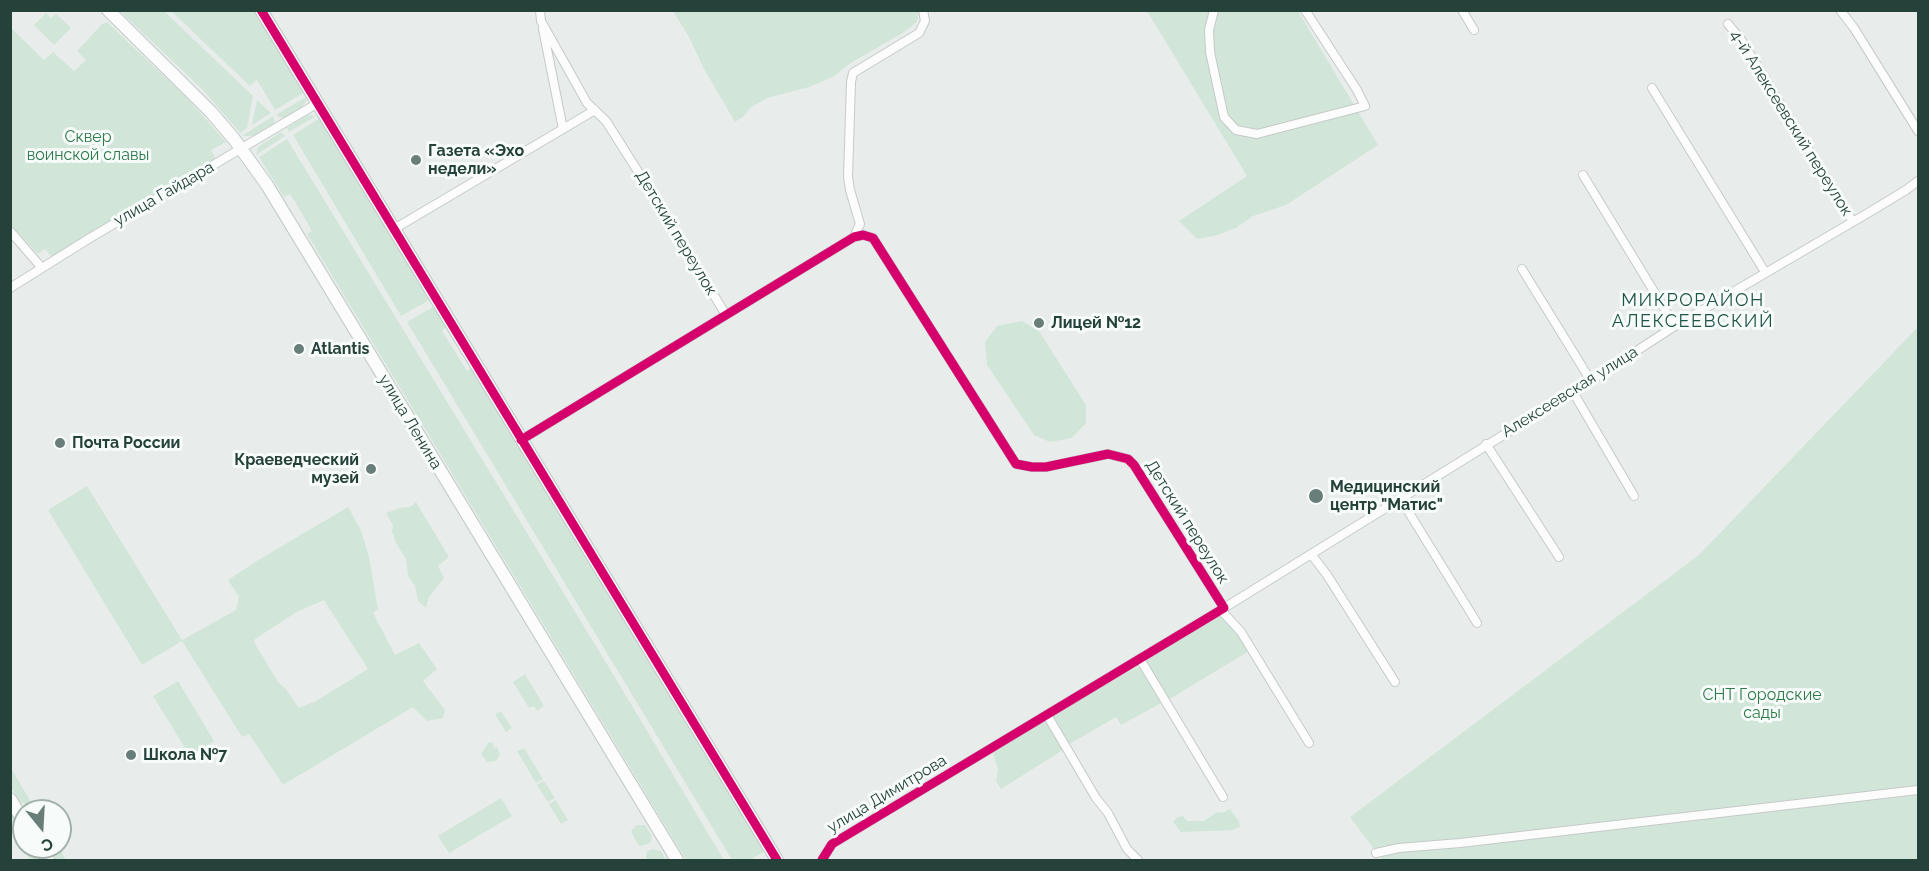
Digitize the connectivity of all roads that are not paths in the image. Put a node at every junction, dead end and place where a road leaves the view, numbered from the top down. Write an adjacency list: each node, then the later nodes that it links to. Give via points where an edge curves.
1 (108, 10): 17 (main road, улица Ленина, via 198,97)
2 (261, 10): 13 (main road)
3 (540, 10): 9 (street)
4 (923, 10): 23 (street, via 925,21 919,33 853,73 848,177 860,224)
5 (1214, 10): 6 (street, via 1209,30 1210,52 1224,117 1236,130 1257,134 1365,106)
6 (1305, 10)
7 (1462, 10): 11 (street)
8 (1840, 10): 16 (street)
9 (541, 21): 14 (street, Детский переулок, via 587,103); 15 (street)
10 (1728, 24): 20 (street, 4-й Алексеевский переулок)
11 (1474, 30)
12 (1652, 88): 26 (street)
13 (318, 103): 17 (street, улица Гайдара); 21 (main road)
14 (595, 110): 15 (street); 28 (street, Детский переулок, via 645,181)
15 (563, 129): 21 (street)
16 (1918, 131)
17 (242, 149): 24 (street, улица Гайдара); 48 (main road, улица Ленина)
18 (1583, 175): 29 (street)
19 (1918, 181): 20 (street, Алексеевская улица)
20 (1853, 222): 26 (street, Алексеевская улица)
21 (394, 229): 32 (main road)
22 (10, 231): 24 (street)
23 (854, 237): 28 (street, Детский переулок); 38 (street, Детский переулок, via 873,238 1016,464 1046,467 1108,454 1128,459)
24 (42, 268): 27 (street, улица Гайдара)
25 (1522, 269): 30 (street)
26 (1765, 272): 29 (street, Алексеевская улица)
27 (10, 288)
28 (726, 315): 32 (street)
29 (1675, 326): 30 (street, Алексеевская улица)
30 (1591, 381): 31 (street, Алексеевская улица)
31 (1573, 392): 33 (street, Алексеевская улица); 34 (street)
32 (521, 440): 49 (main road)
33 (1486, 444): 35 (street, Алексеевская улица); 37 (street)
34 (1634, 496)
35 (1400, 498): 36 (street, Алексеевская улица); 39 (street)
36 (1311, 554): 38 (street, Алексеевская улица); 41 (street)
37 (1559, 557)
38 (1222, 609): 40 (street, Детский переулок); 43 (street, via 1241,632)
39 (1477, 623)
40 (1140, 659): 42 (street, Детский переулок); 46 (street)
41 (1395, 682)
42 (1047, 715): 44 (street, Детский переулок); 51 (street)
43 (1309, 743)
44 (974, 760): 50 (street, улица Димитрова, via 832,844)
45 (1918, 790): 47 (street)
46 (1223, 797)
47 (1376, 853)
48 (677, 861)
49 (777, 861)
50 (822, 861)
51 (1138, 861)

